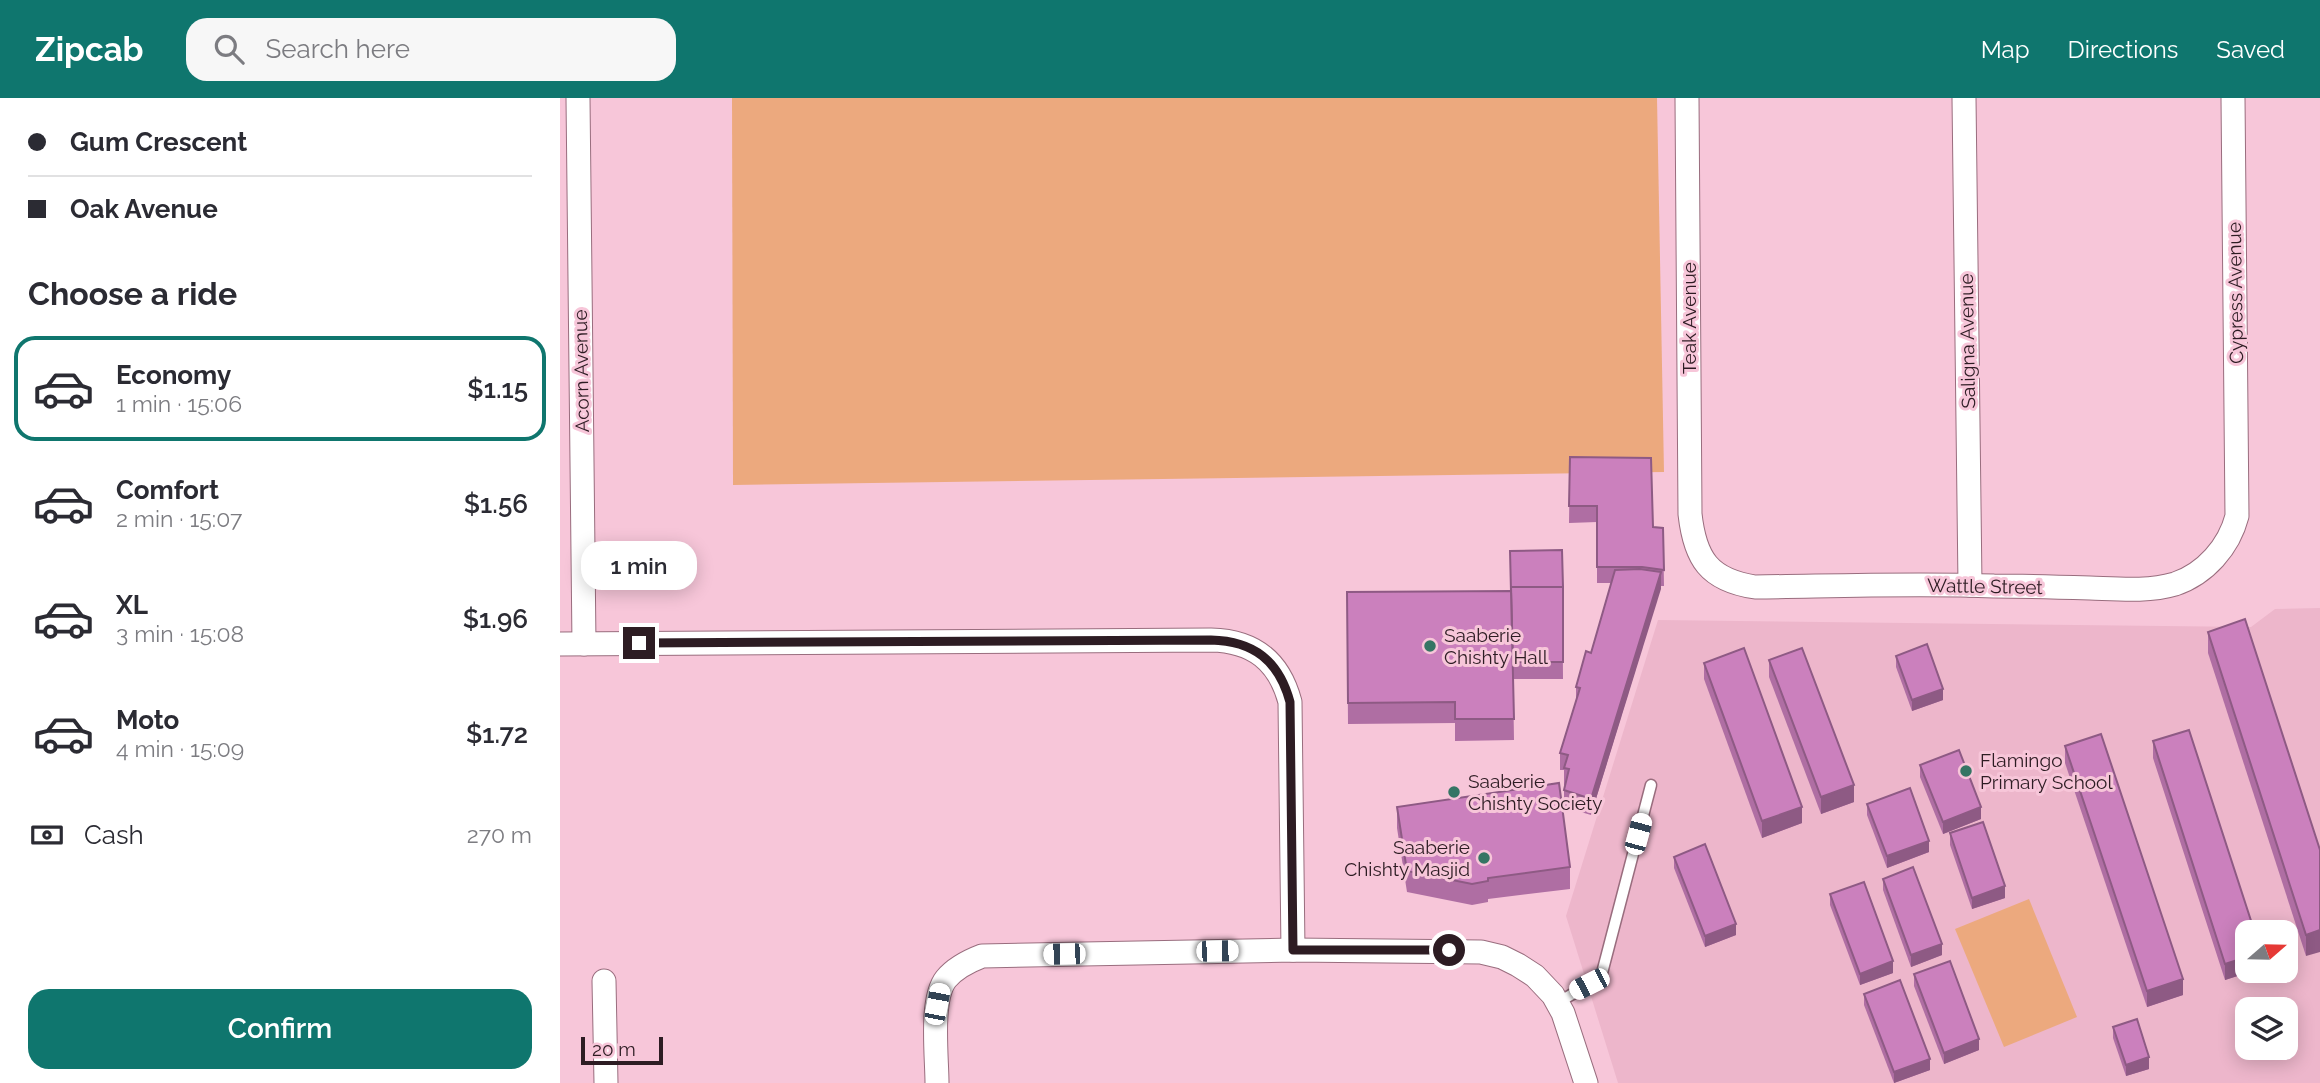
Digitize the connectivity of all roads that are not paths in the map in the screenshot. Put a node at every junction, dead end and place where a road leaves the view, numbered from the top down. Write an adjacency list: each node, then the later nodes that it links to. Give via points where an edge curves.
1 (578, 98): 8 (street, Acorn Avenue)
2 (1687, 98): 6 (street, Teak Avenue)
3 (1964, 98): 7 (street, Saligna Avenue)
4 (2233, 98): 5 (street, Cypress Avenue)
5 (2237, 488): 7 (street, Wattle Street, via 2237,516 2229,540 2194,575 2176,583 2125,589)
6 (1693, 537): 7 (street, Wattle Street, via 1714,573 1736,584)
7 (1970, 585)
8 (584, 643): 9 (street); 11 (street, via 1222,640 1258,651 1280,675 1290,702)
9 (560, 644)
10 (1651, 785): 13 (lane, via 1602,973)
11 (1293, 950): 13 (street, via 1481,952 1502,957 1535,976); 15 (street, via 982,956 954,971 940,989)
12 (604, 981): 14 (street)
13 (1558, 1003): 16 (street)
14 (606, 1083)
15 (937, 1083)
16 (1586, 1083)

